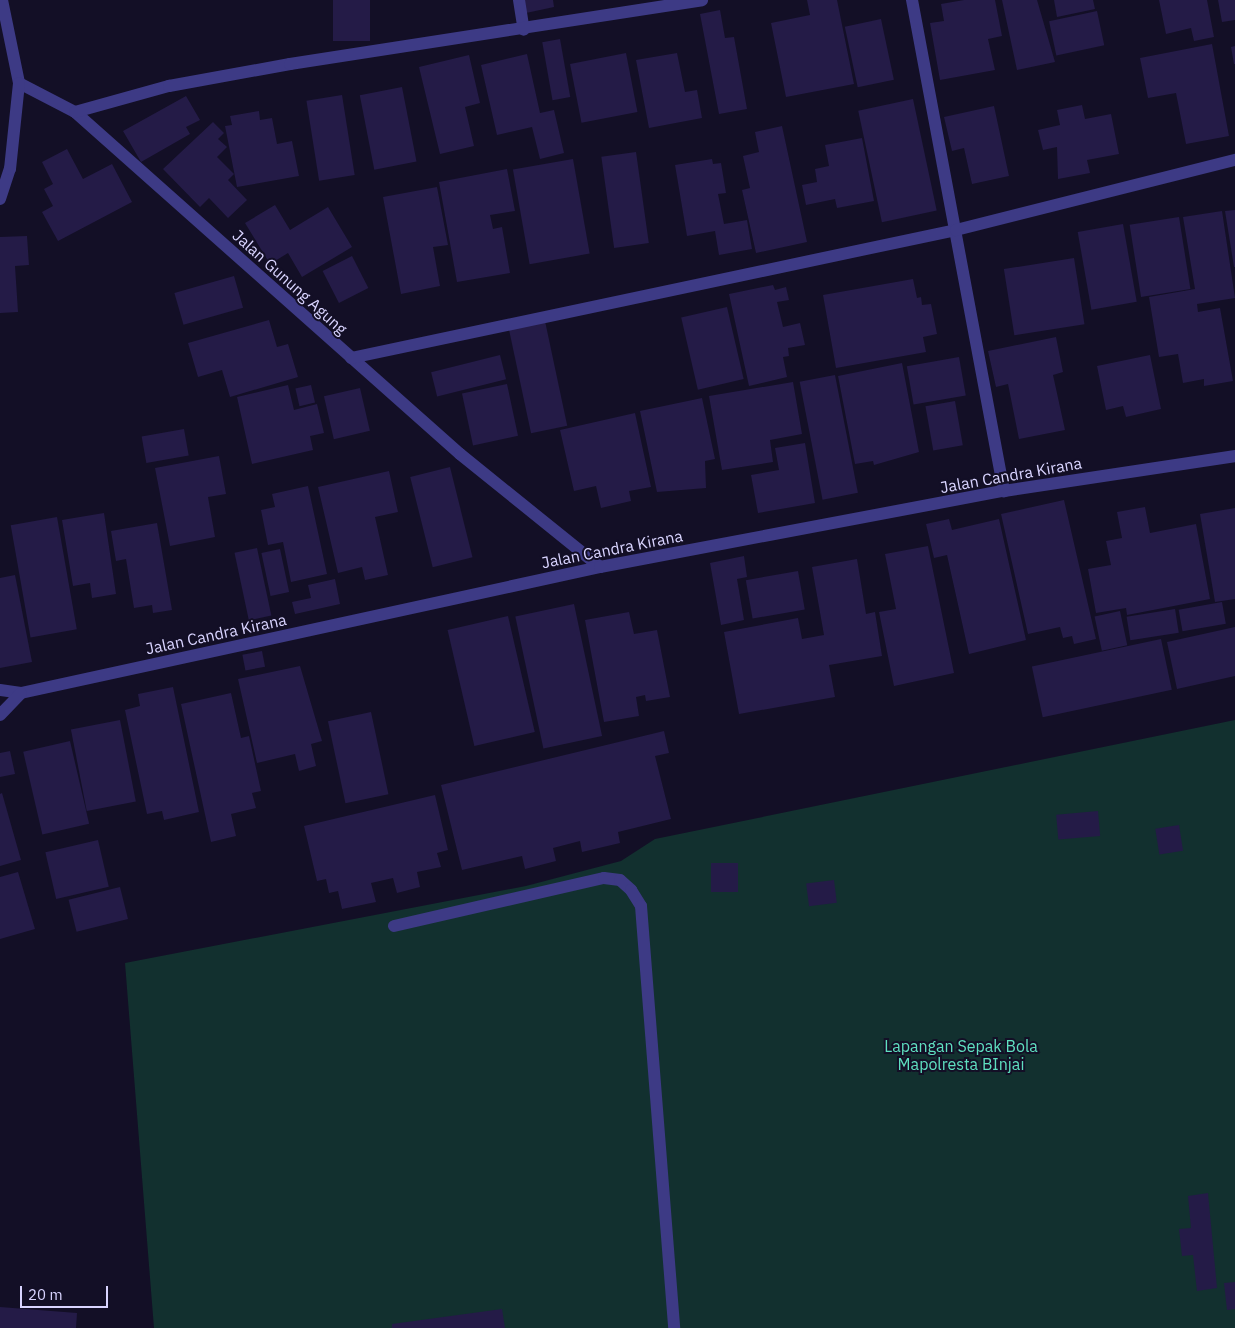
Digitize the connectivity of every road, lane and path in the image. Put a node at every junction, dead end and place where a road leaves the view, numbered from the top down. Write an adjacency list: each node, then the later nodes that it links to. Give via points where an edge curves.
1 (2, 0): 6 (street)
2 (519, 0): 5 (street)
3 (700, 0): 5 (street)
4 (912, 0): 10 (street)
5 (524, 30): 7 (street, via 290,64 169,86)
6 (19, 83): 7 (street, Jalan Gunung Agung); 9 (street, via 10,170)
7 (75, 112): 11 (street, Jalan Gunung Agung)
8 (1235, 160): 10 (street)
9 (0, 199)
10 (956, 230): 11 (street); 13 (street)
11 (351, 358): 14 (street, Jalan Gunung Agung)
12 (1235, 456): 13 (street, Jalan Candra Kirana)
13 (1004, 491): 14 (street, Jalan Candra Kirana)
14 (600, 567): 16 (street, Jalan Candra Kirana)
15 (0, 690): 16 (street, Jalan Candra Kirana)
16 (21, 693): 17 (street)
17 (0, 715)
18 (394, 926): 19 (street, via 604,878 620,880 631,890 641,906)
19 (674, 1328)

